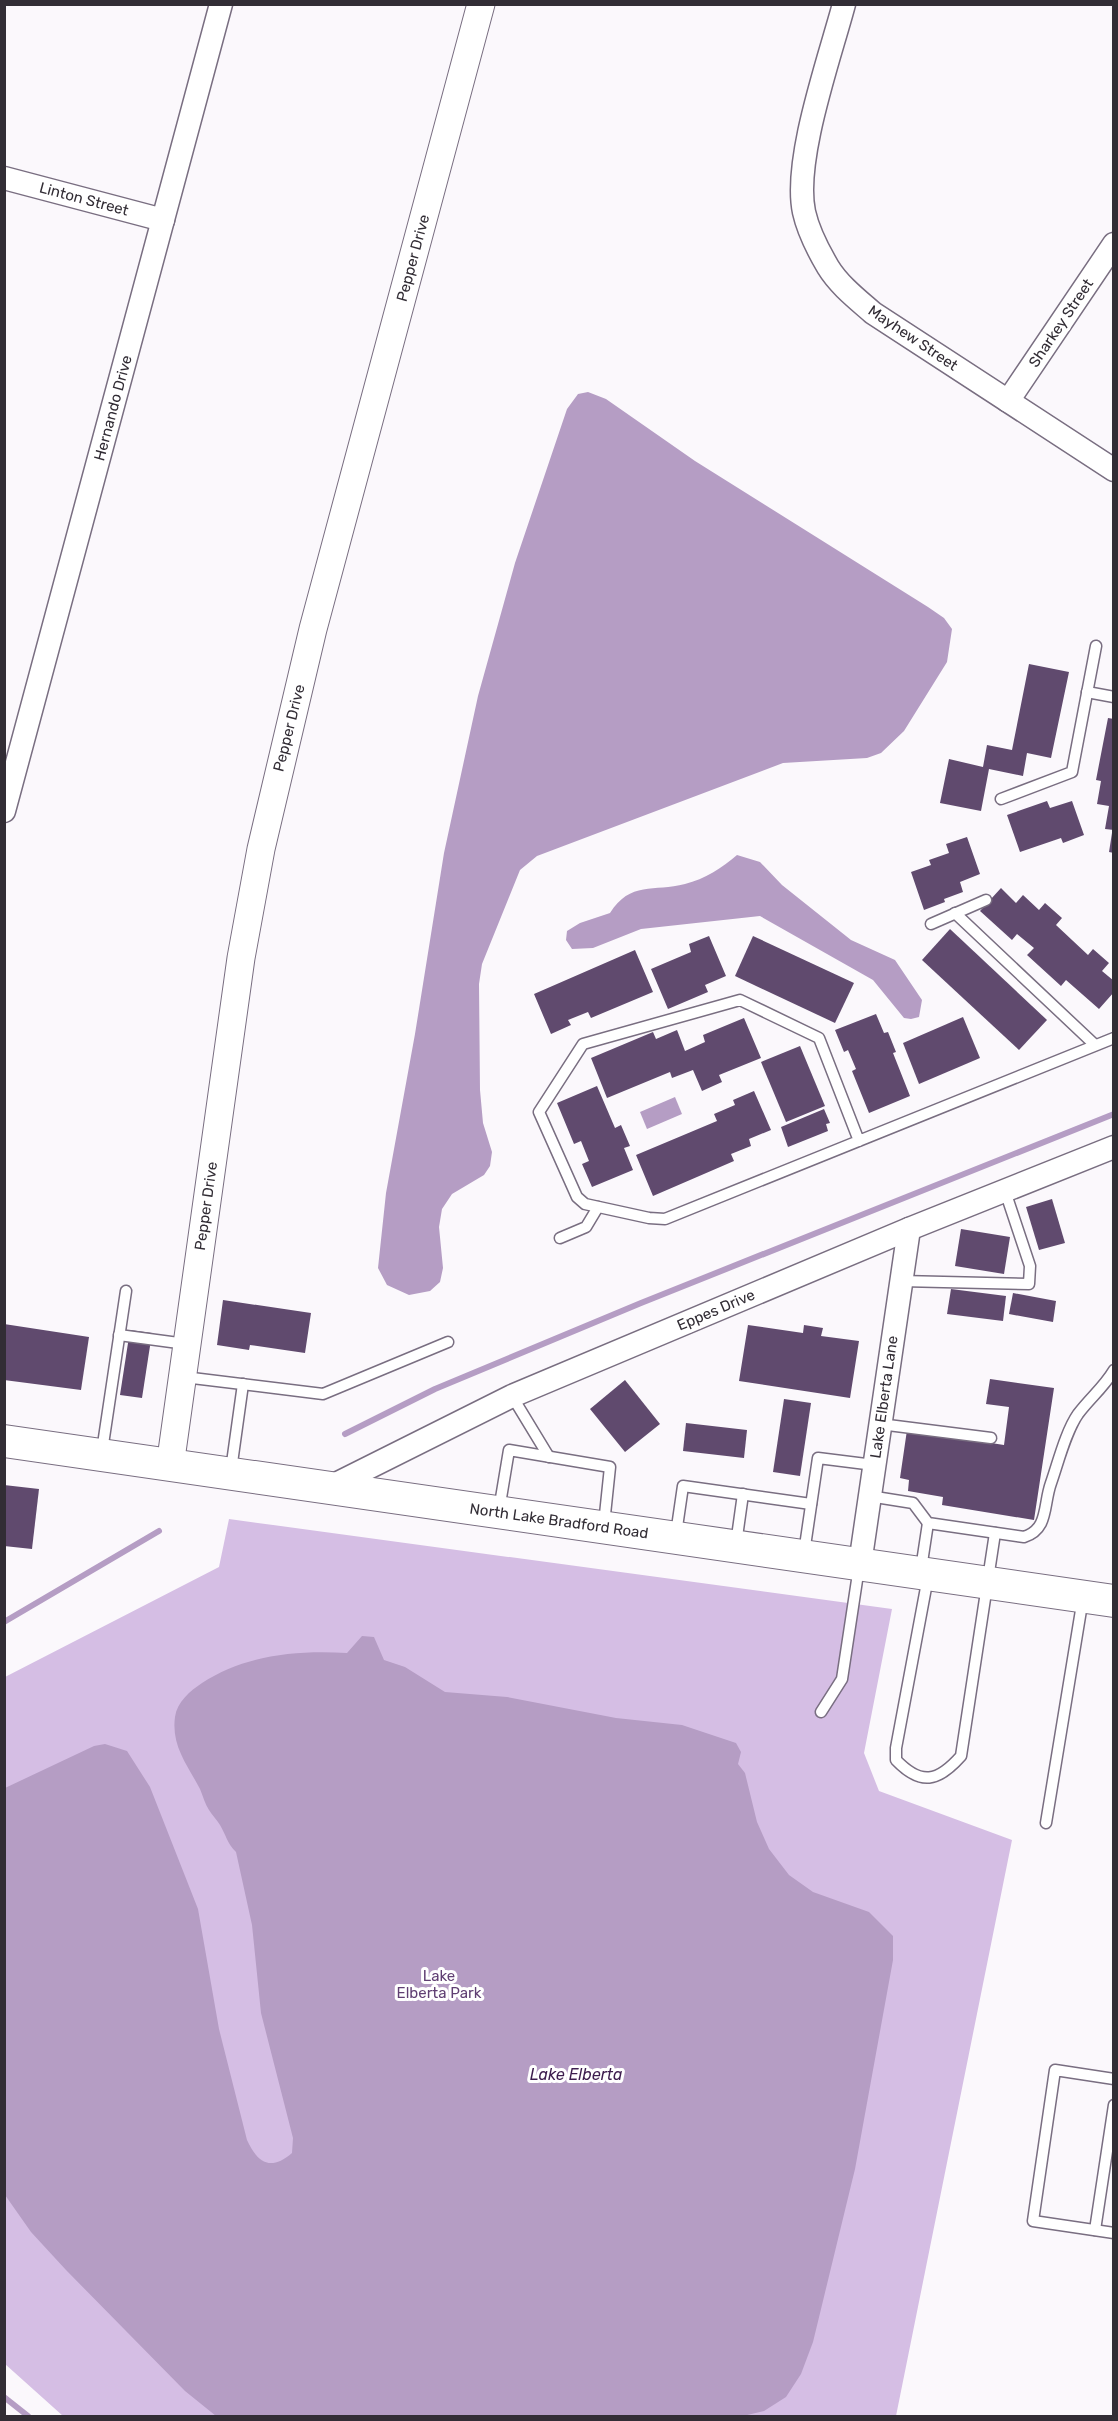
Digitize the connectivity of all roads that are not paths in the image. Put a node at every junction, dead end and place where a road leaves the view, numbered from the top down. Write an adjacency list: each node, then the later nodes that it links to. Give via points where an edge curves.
1 (220, 4): 5 (street, Hernando Drive)
2 (481, 4): 29 (street, Pepper Drive, via 313,629 274,789 241,958)
3 (844, 4): 7 (street, Mayhew Street, via 803,167 804,213 815,242 840,282 873,313)
4 (4, 178): 5 (street, Linton Street)
5 (163, 220): 13 (street, Hernando Drive)
6 (1113, 244): 7 (street, Sharkey Street)
7 (1008, 401): 8 (street, Mayhew Street)
8 (1113, 470)
9 (1096, 646): 10 (lane)
10 (1087, 692): 11 (lane); 12 (lane, via 1072,771)
11 (1113, 697)
12 (1001, 799)
13 (4, 811)
14 (986, 900): 15 (lane)
15 (955, 913): 16 (lane); 18 (lane)
16 (931, 924)
17 (1113, 1038): 18 (lane)
18 (1095, 1045): 19 (lane)
19 (859, 1141): 22 (lane, via 665,1219); 22 (lane, via 819,1038 740,1000 584,1044 539,1112 577,1197)
20 (1113, 1147): 21 (street, Eppes Drive)
21 (1005, 1191): 23 (street, Eppes Drive); 25 (lane, via 1030,1266 1029,1284)
22 (598, 1207): 24 (lane, via 586,1227)
23 (909, 1229): 25 (street, Lake Elberta Lane); 33 (street, Eppes Drive)
24 (560, 1238)
25 (901, 1281): 34 (street, Lake Elberta Lane)
26 (126, 1291): 27 (lane)
27 (119, 1335): 29 (lane); 37 (lane)
28 (448, 1342): 32 (lane, via 322,1394)
29 (187, 1344): 31 (street, Pepper Drive)
30 (1113, 1370): 49 (lane, via 1104,1387 1077,1415 1047,1494 1041,1526 1024,1537)
31 (182, 1376): 32 (lane); 40 (street, Pepper Drive)
32 (243, 1384): 41 (lane)
33 (512, 1396): 38 (lane); 42 (street, Eppes Drive)
34 (880, 1424): 35 (lane); 39 (street, Lake Elberta Lane)
35 (991, 1438)
36 (4, 1441): 37 (main road, North Lake Bradford Road)
37 (101, 1456): 40 (main road, North Lake Bradford Road)
38 (549, 1457): 46 (lane, via 508,1450); 48 (lane, via 610,1467)
39 (874, 1464): 44 (street, Lake Elberta Lane); 45 (lane, via 818,1458)
40 (170, 1466): 41 (main road, North Lake Bradford Road)
41 (231, 1475): 42 (main road, North Lake Bradford Road)
42 (326, 1489): 46 (main road, North Lake Bradford Road)
43 (743, 1494): 45 (lane); 50 (lane, via 683,1486); 51 (lane)
44 (869, 1496): 47 (lane, via 913,1503); 53 (street, Lake Elberta Lane)
45 (811, 1504): 52 (lane)
46 (498, 1513): 48 (main road, North Lake Bradford Road)
47 (928, 1523): 49 (lane); 54 (lane)
48 (603, 1527): 50 (main road, North Lake Bradford Road)
49 (995, 1533): 55 (lane)
50 (676, 1538): 51 (main road, North Lake Bradford Road)
51 (736, 1546): 52 (main road, North Lake Bradford Road)
52 (804, 1556): 53 (main road, North Lake Bradford Road)
53 (860, 1564): 54 (main road, North Lake Bradford Road); 58 (lane, via 842,1679)
54 (925, 1573): 55 (main road, North Lake Bradford Road); 55 (lane, via 896,1748 896,1760 907,1772 921,1778 946,1773 961,1756)
55 (988, 1582): 56 (main road, North Lake Bradford Road)
56 (1083, 1596): 57 (main road, North Lake Bradford Road); 59 (lane)
57 (1113, 1601)
58 (821, 1712)
59 (1046, 1823)
60 (1113, 2079): 62 (lane, via 1055,2070 1033,2221)
61 (1113, 2104): 62 (lane)
62 (1095, 2230): 63 (lane)
63 (1113, 2233)

